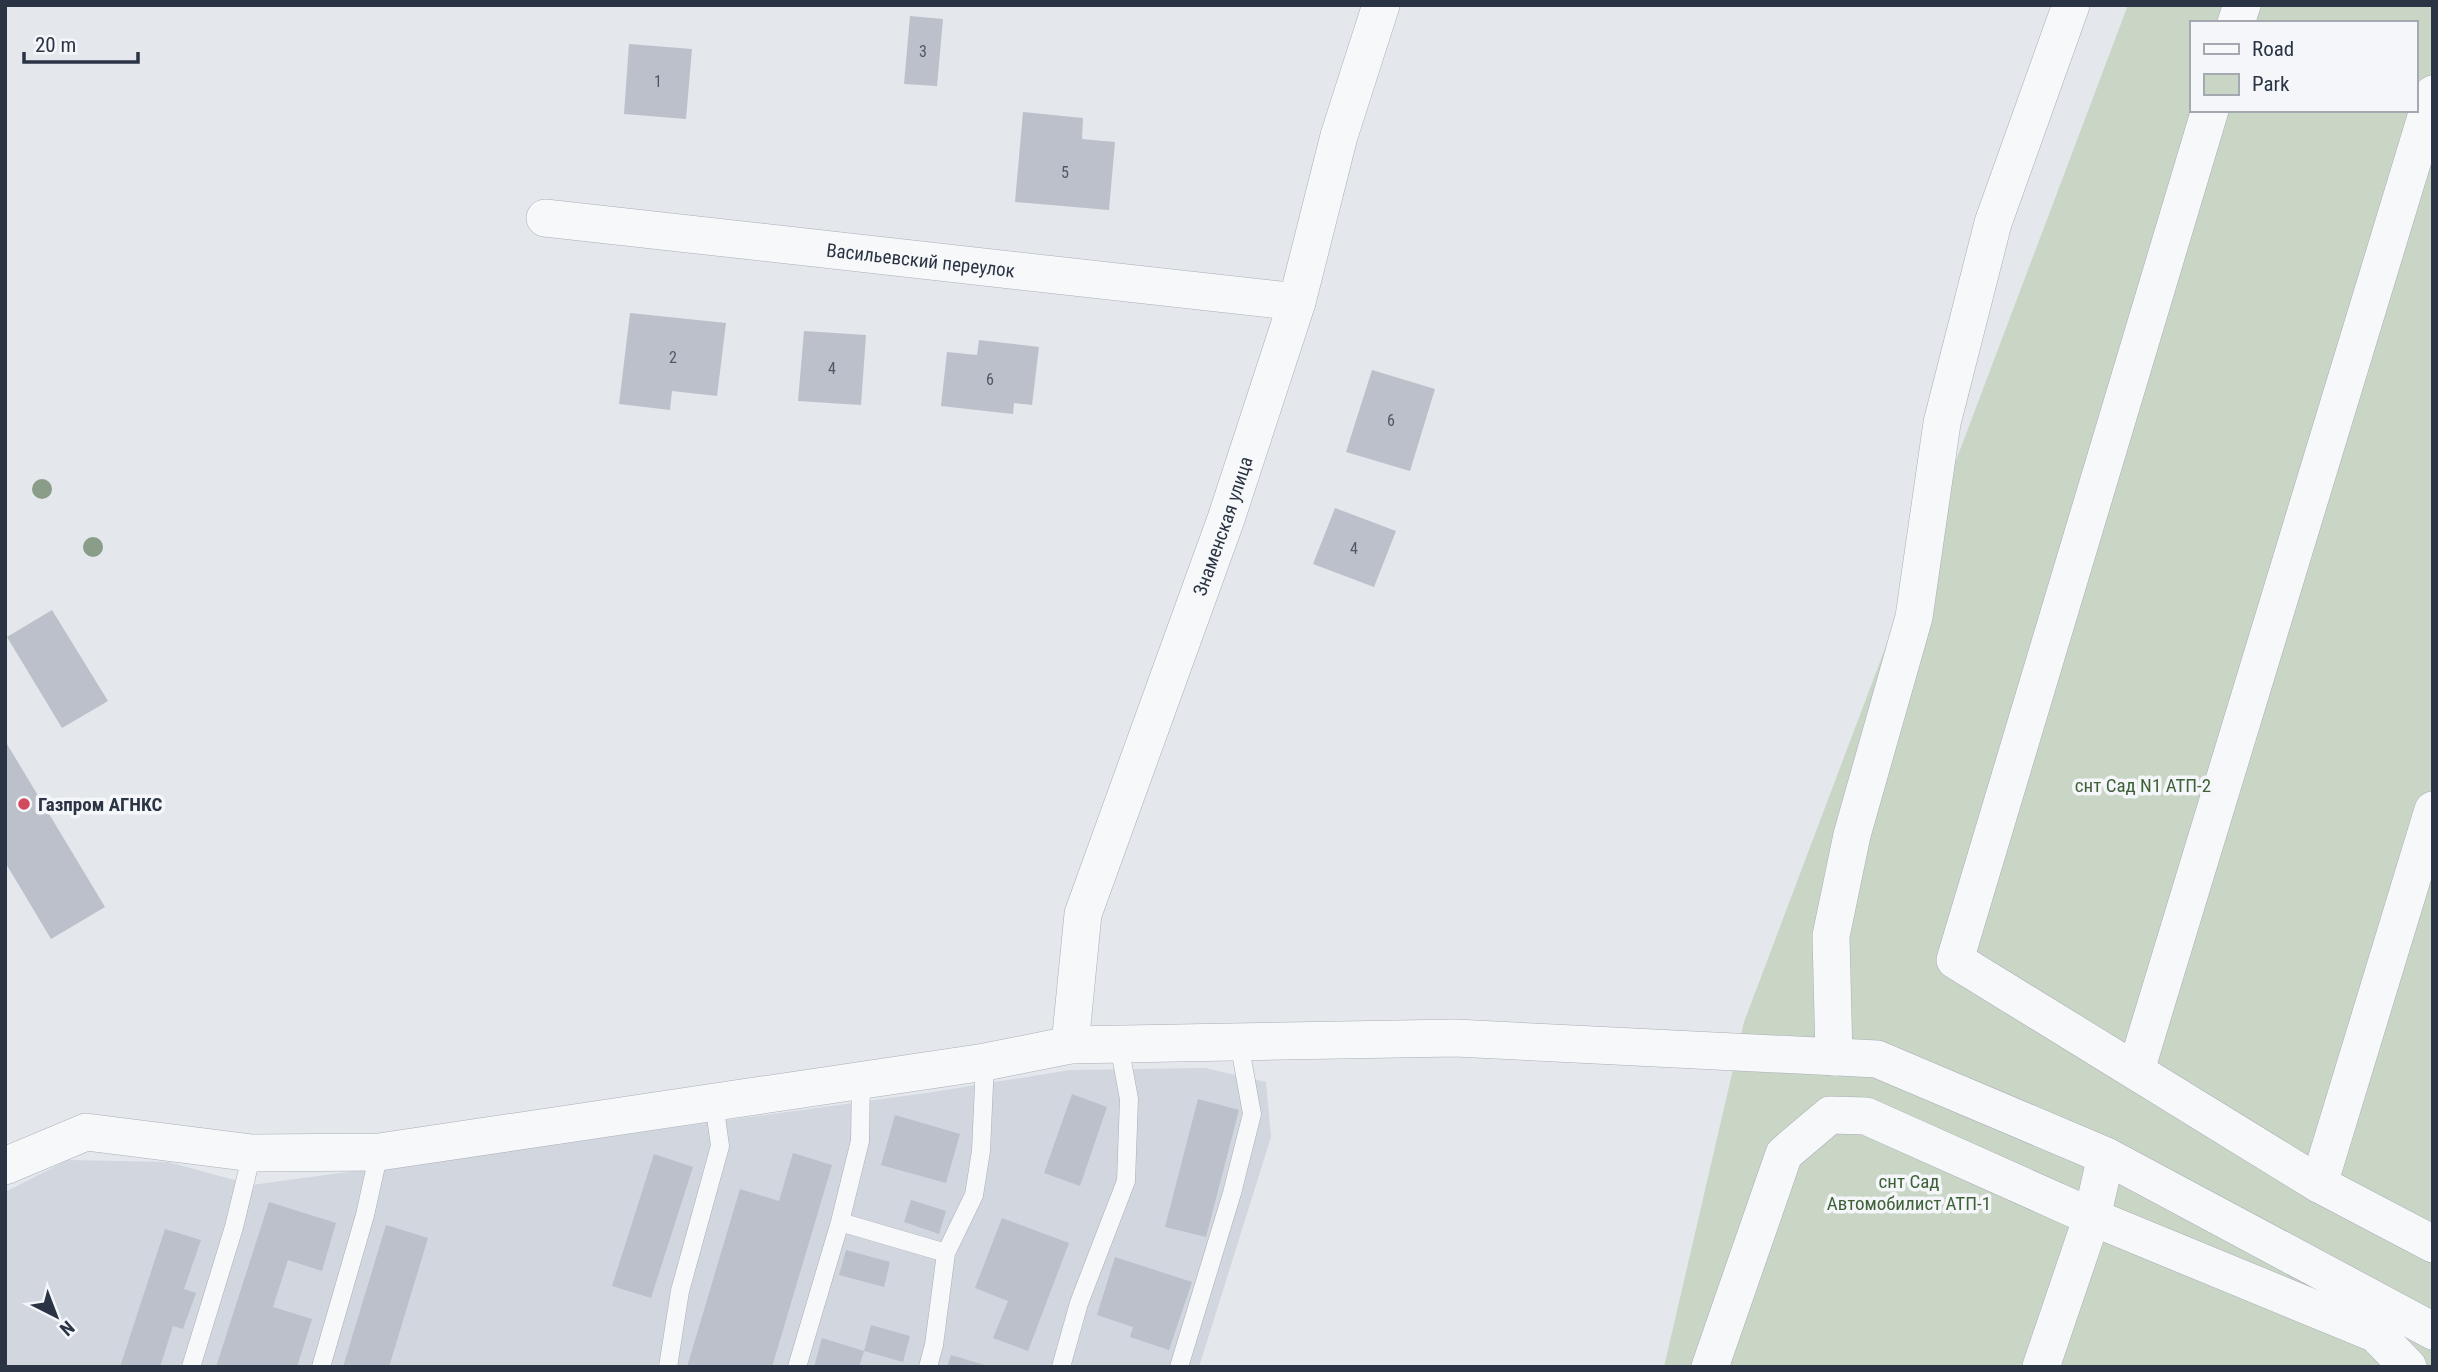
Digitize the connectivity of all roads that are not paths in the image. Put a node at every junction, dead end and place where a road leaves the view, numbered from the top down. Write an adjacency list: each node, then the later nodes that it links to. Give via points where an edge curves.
1 (1381, 5): 6 (street, Знаменская улица, via 1339,136)
2 (2071, 5): 11 (street, via 1993,223 1942,424 1914,618 1852,835 1831,936)
3 (2433, 94): 13 (street)
4 (2209, 112): 13 (street, via 1955,960)
5 (545, 218): 6 (street, Васильевский переулок)
6 (1297, 302): 9 (street, Знаменская улица, via 1226,519 1083,914)
7 (2433, 810): 20 (street)
8 (1239, 1042): 10 (street); 11 (street, via 1455,1038); 32 (lane, via 1252,1114 1233,1193)
9 (1070, 1045): 10 (street); 12 (street)
10 (1119, 1045): 31 (lane, via 1129,1099 1126,1181 1079,1303)
11 (1834, 1057): 18 (street, via 1877,1059)
12 (985, 1062): 14 (street); 24 (lane, via 974,1195)
13 (2136, 1070): 20 (street)
14 (861, 1080): 15 (street); 22 (lane, via 860,1141)
15 (714, 1102): 16 (street); 28 (lane, via 720,1146 680,1291)
16 (380, 1152): 17 (street); 27 (lane)
17 (252, 1153): 19 (street, via 86,1132); 26 (lane)
18 (2106, 1156): 21 (street); 25 (street)
19 (5, 1166)
20 (2319, 1184): 23 (street)
21 (2092, 1217): 33 (street, via 1866,1116 1830,1115 1784,1154); 34 (street); 35 (street, via 2376,1334)
22 (840, 1222): 24 (lane); 29 (lane)
23 (2433, 1244)
24 (946, 1254): 30 (lane)
25 (2433, 1331)
26 (191, 1367)
27 (321, 1367)
28 (668, 1367)
29 (797, 1367)
30 (928, 1367)
31 (1061, 1367)
32 (1179, 1367)
33 (1710, 1367)
34 (2041, 1367)
35 (2408, 1367)

